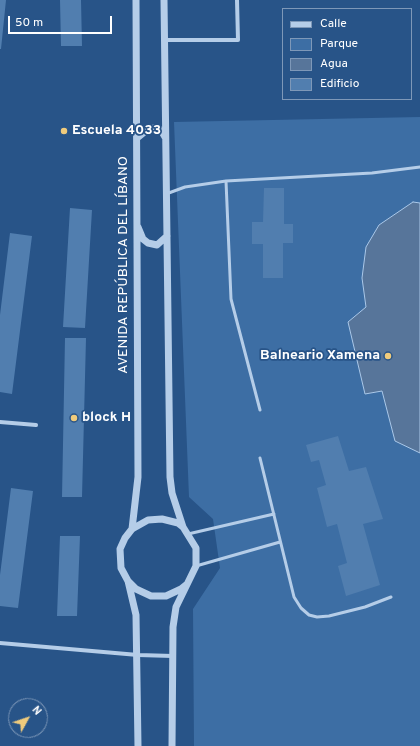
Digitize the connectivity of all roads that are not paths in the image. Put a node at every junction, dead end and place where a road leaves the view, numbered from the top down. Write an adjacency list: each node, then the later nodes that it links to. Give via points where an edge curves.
1 (136, 0): 6 (street, AVENIDA REPÚBLICA DEL LÍBANO)
2 (164, 0): 4 (street)
3 (237, 0): 4 (street, via 238,40)
4 (163, 40): 5 (street)
5 (165, 137): 6 (street, via 161,130 156,128 148,129); 9 (street)
6 (137, 138): 10 (street, AVENIDA REPÚBLICA DEL LÍBANO)
7 (420, 168): 8 (lane)
8 (226, 181): 9 (lane, via 185,187); 12 (lane, via 231,299)
9 (166, 194): 11 (street)
10 (137, 225): 11 (street, via 148,243 157,245); 18 (street, AVENIDA REPÚBLICA DEL LÍBANO, via 138,477)
11 (167, 236): 17 (street, via 170,477 172,493)
12 (260, 410)
13 (0, 422): 14 (street)
14 (36, 425)
15 (260, 458): 16 (lane)
16 (274, 514): 19 (lane); 20 (lane)
17 (183, 526): 18 (street, via 162,519 148,520); 19 (street)
18 (132, 529): 22 (street, via 120,550 121,568)
19 (188, 534): 21 (street, via 196,548)
20 (280, 542): 21 (lane); 24 (lane, via 294,597 309,615 329,616 366,607)
21 (196, 566): 23 (street)
22 (128, 581): 23 (street, via 136,589 151,596 166,596); 26 (street, via 136,615)
23 (187, 584): 27 (street, via 176,607)
24 (392, 597)
25 (0, 643): 26 (street)
26 (138, 656): 27 (street); 28 (street)
27 (173, 656): 29 (street)
28 (138, 746)
29 (172, 746)

